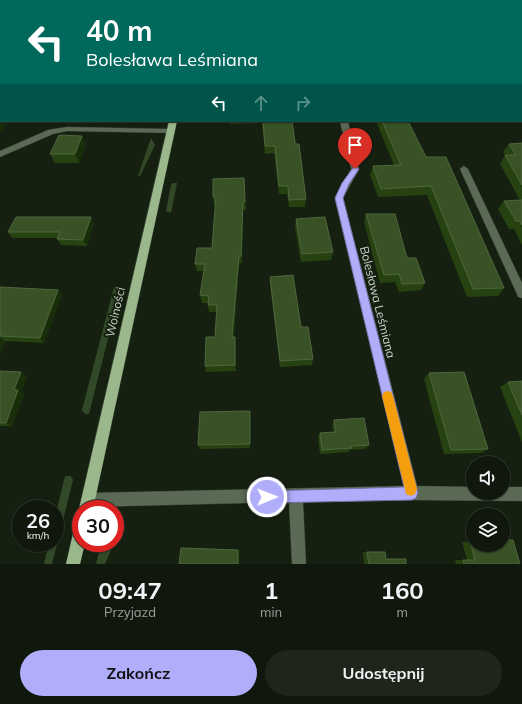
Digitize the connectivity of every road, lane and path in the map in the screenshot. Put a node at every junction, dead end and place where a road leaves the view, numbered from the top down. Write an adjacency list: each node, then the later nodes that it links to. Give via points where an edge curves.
1 (173, 122): 3 (main road, Wolności)
2 (344, 122): 7 (street, Bolesława Leśmiana, via 355,169 339,198)
3 (170, 132): 4 (street, via 67,129 51,132); 10 (main road, Wolności)
4 (0, 154)
5 (464, 169): 6 (street)
6 (522, 294)
7 (412, 493): 8 (street); 9 (street)
8 (522, 494)
9 (296, 496): 11 (street); 14 (street)
10 (88, 500)
11 (124, 503)
12 (76, 552): 13 (main road)
13 (73, 564)
14 (299, 564)

